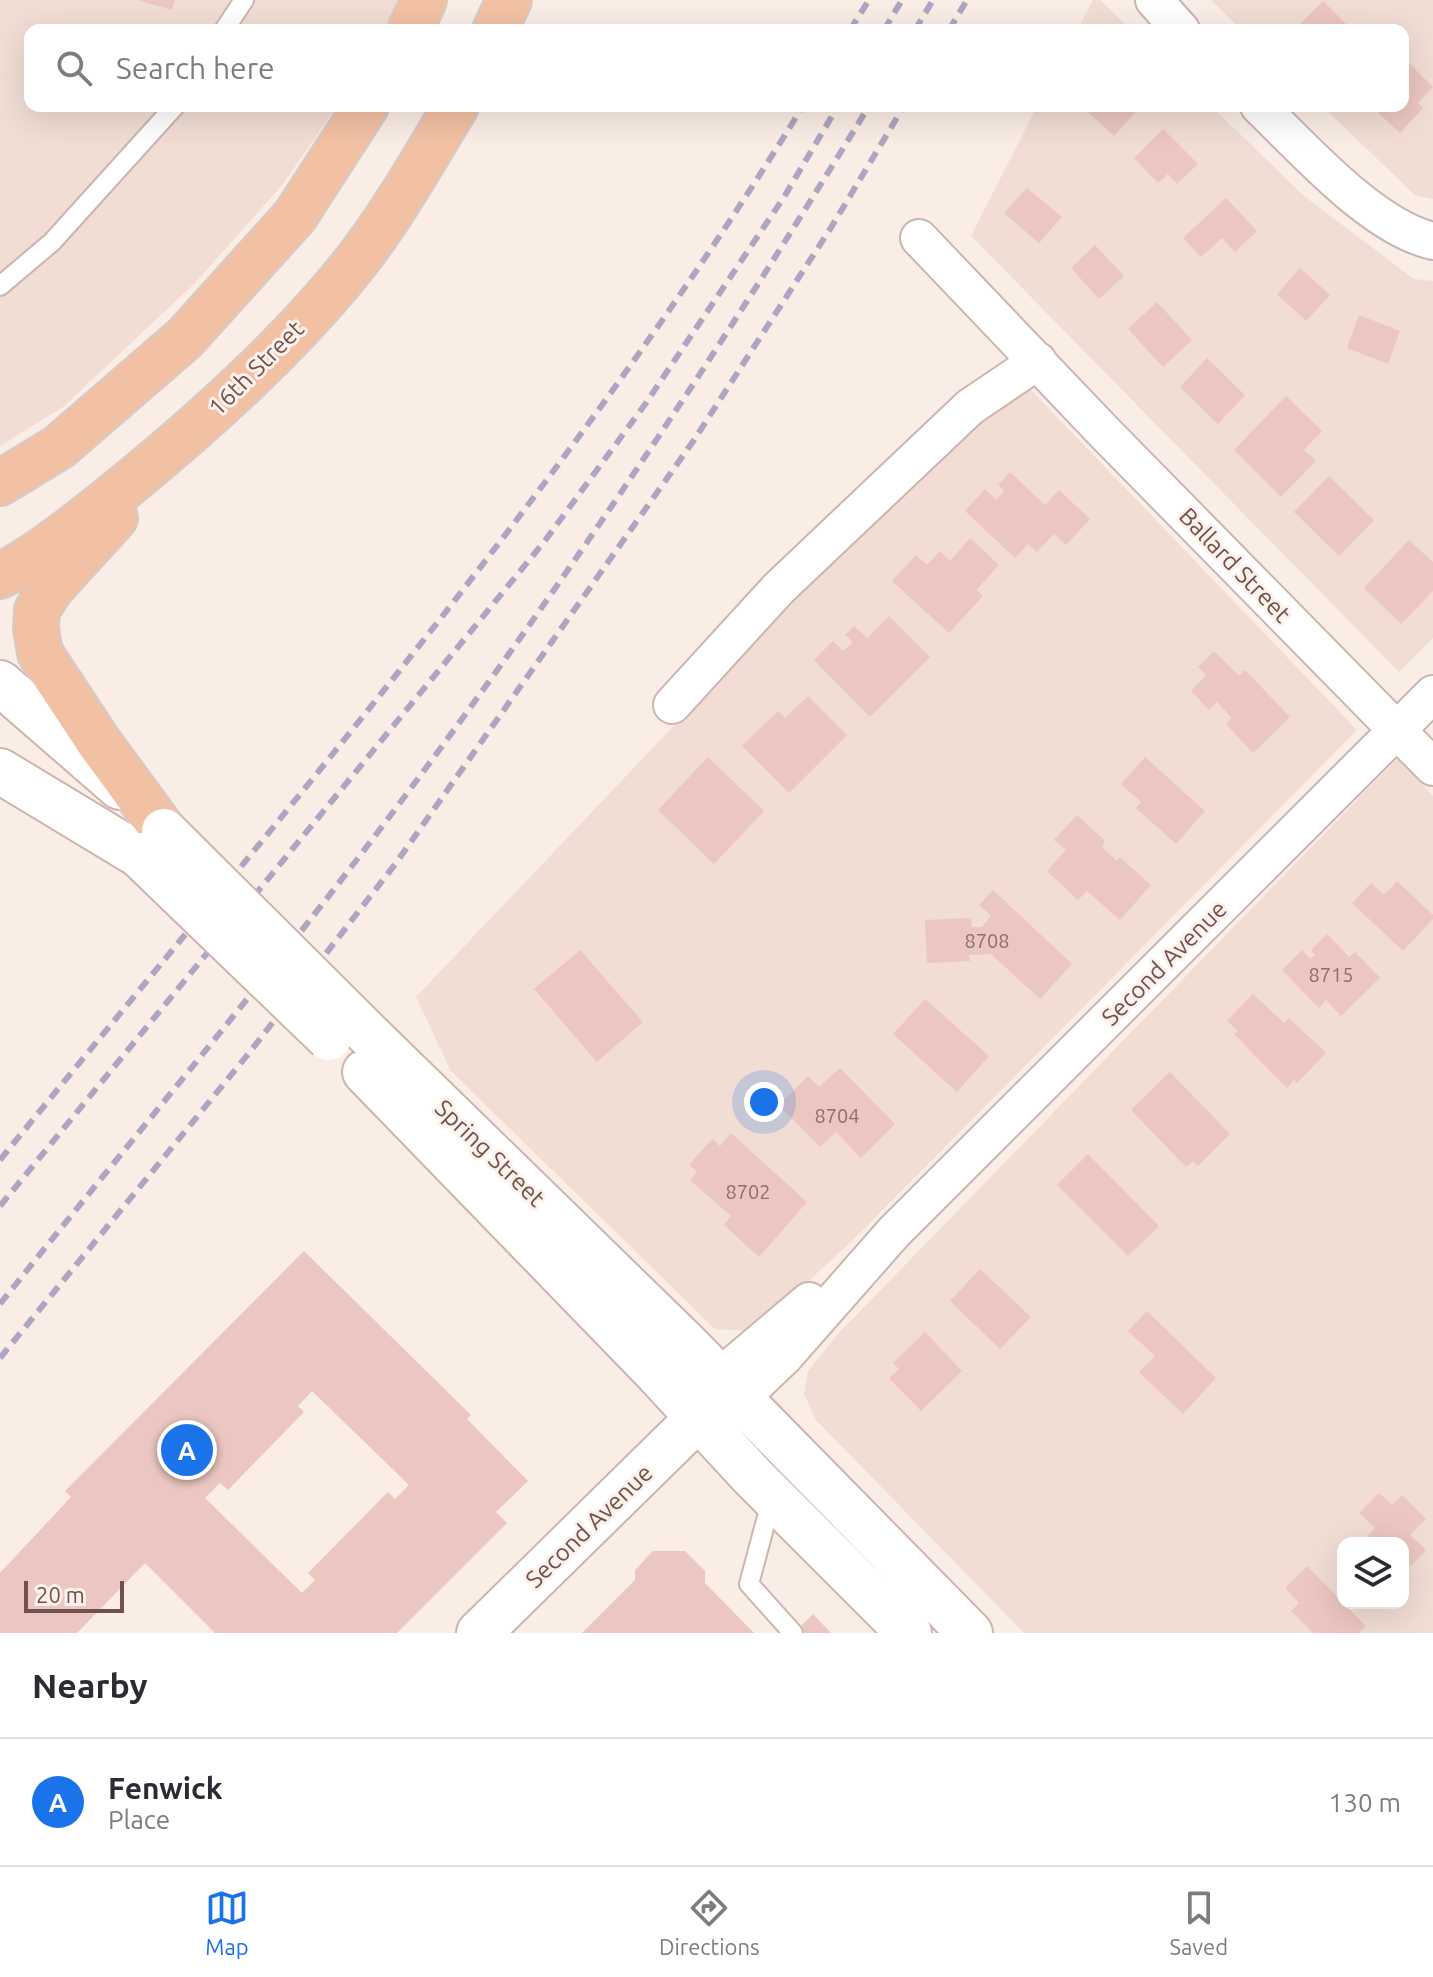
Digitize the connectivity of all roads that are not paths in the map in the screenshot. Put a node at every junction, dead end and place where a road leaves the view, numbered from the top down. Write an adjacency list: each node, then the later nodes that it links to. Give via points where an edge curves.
1 (244, 0): 5 (lane)
2 (424, 0): 6 (main road)
3 (509, 0): 7 (main road)
4 (1154, 0): 8 (street)
5 (228, 24)
6 (413, 24)
7 (498, 24)
8 (1176, 24)
9 (170, 112): 15 (lane, via 52,242)
10 (362, 112): 18 (main road, via 295,216 185,338 59,447)
11 (452, 112): 17 (main road, 16th Street, via 357,260)
12 (1265, 112): 14 (street, via 1351,194 1397,226)
13 (919, 238): 16 (street, Ballard Street)
14 (1433, 241)
15 (0, 286)
16 (1038, 361): 22 (street, via 959,418 778,589); 23 (street, Ballard Street)
17 (197, 428): 19 (main road, 16th Street, via 107,502); 26 (main road, via 37,610 40,653 98,741)
18 (0, 483)
19 (0, 576)
20 (0, 683): 26 (main road, Spring Street, via 109,776)
21 (1433, 694): 23 (street, Second Avenue)
22 (672, 705)
23 (1397, 730): 24 (street, Ballard Street); 28 (street, Second Avenue, via 894,1232 784,1357)
24 (1433, 767)
25 (0, 771): 26 (main road, Spring Street)
26 (152, 843): 27 (main road, Spring Street, bridge)
27 (381, 1067): 28 (main road, Spring Street); 29 (main road, Spring Street)
28 (728, 1389): 29 (main road, Second Avenue); 34 (main road, Spring Street)
29 (698, 1418): 30 (main road, Spring Street); 31 (main road, Second Avenue)
30 (772, 1495): 32 (lane, via 749,1584); 33 (main road, Spring Street)
31 (479, 1633)
32 (793, 1633)
33 (909, 1633)
34 (970, 1633)

